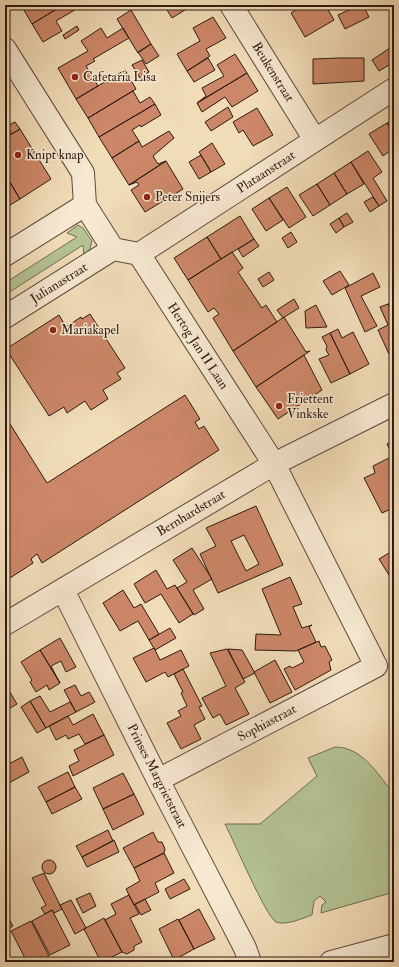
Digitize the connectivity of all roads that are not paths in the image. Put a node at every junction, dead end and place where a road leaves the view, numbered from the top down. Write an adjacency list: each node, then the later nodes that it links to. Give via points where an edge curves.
1 (231, 5): 4 (street, Beukenstraat)
2 (5, 49): 5 (street, via 83,173)
3 (394, 89): 4 (street, Plataanstraat)
4 (315, 140): 7 (street, Plataanstraat)
5 (85, 205): 6 (street); 8 (street)
6 (113, 249): 7 (street); 9 (street, Julianastraat)
7 (139, 254): 11 (street, Hertog Jan II Laan)
8 (5, 255)
9 (5, 317)
10 (394, 404): 11 (street, Bernhardstraat)
11 (274, 464): 12 (street, Bernhardstraat); 14 (street, Hertog Jan II Laan)
12 (63, 590): 13 (street, Bernhardstraat); 15 (street, Prinses Margrietstraat)
13 (5, 624)
14 (376, 666): 15 (street, Sophiastraat)
15 (158, 780): 17 (street, Prinses Margrietstraat)
16 (394, 945): 18 (street)
17 (250, 962)
18 (331, 962)

